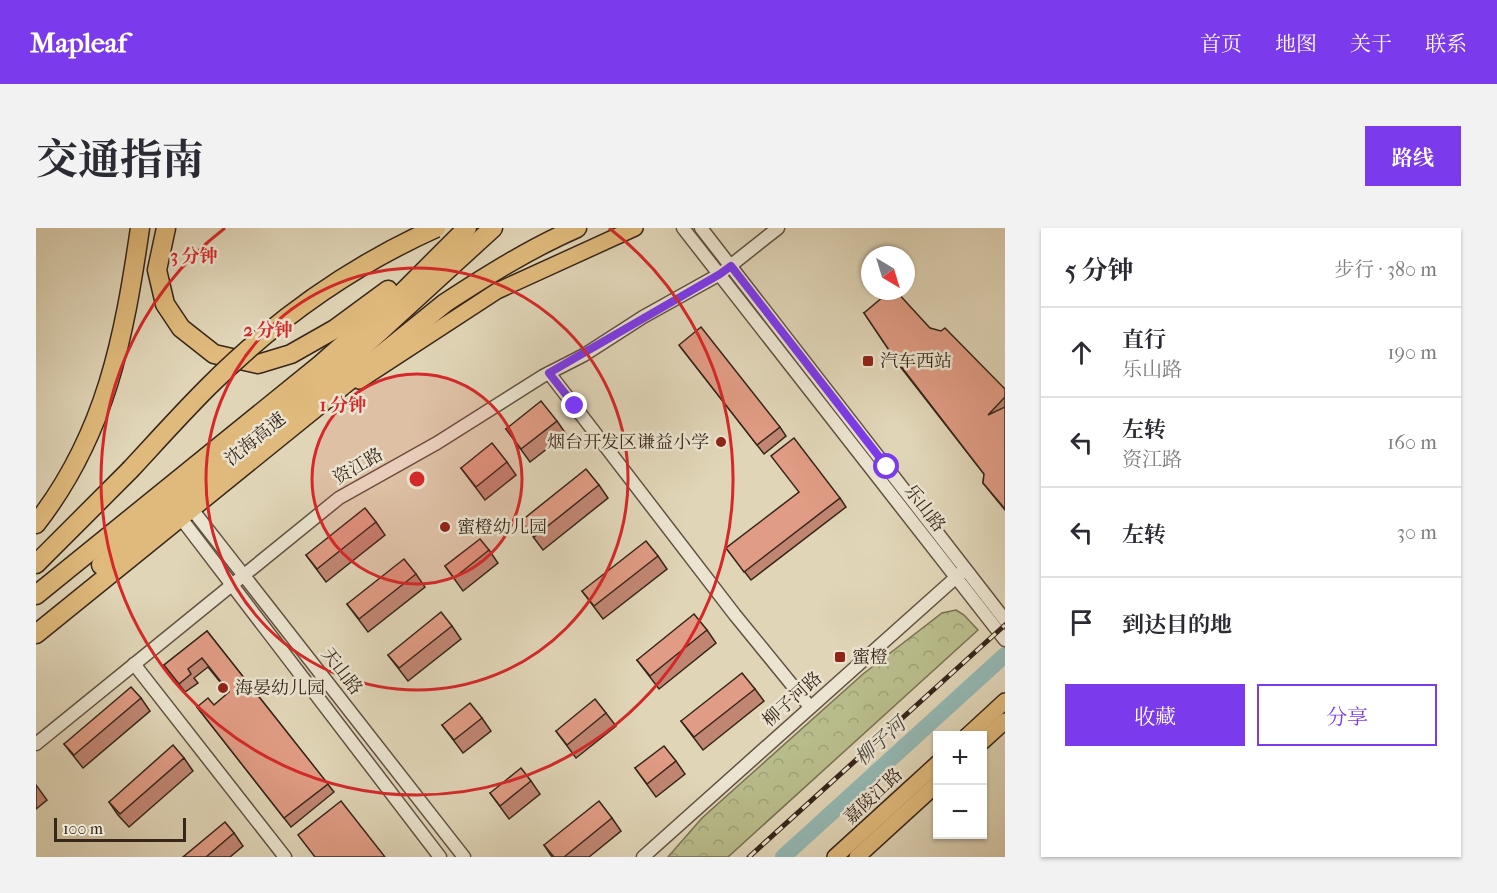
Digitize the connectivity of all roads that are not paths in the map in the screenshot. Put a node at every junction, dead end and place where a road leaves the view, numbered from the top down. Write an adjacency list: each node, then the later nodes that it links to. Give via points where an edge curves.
1 (140, 228): 17 (highway, via 113,374 93,428 67,478)
2 (166, 228): 4 (highway, via 157,270 165,304 181,328 213,354 258,364 291,354 335,329)
3 (436, 228): 18 (highway, bridge, via 352,272 287,318 209,387)
4 (467, 228): 13 (highway, 沈海高速)
5 (493, 228): 13 (highway, 沈海高速)
6 (577, 228): 15 (highway, via 492,272 446,303)
7 (635, 228): 15 (main road, via 497,291)
8 (683, 228): 12 (street, 乐山路)
9 (701, 228): 11 (street, 乐山路)
10 (778, 228): 11 (street, 资江路)
11 (731, 266): 12 (street, 资江路); 19 (street, 乐山路)
12 (720, 274): 14 (street, 资江路); 19 (street, 乐山路)
13 (325, 372): 22 (highway, 沈海高速); 23 (highway, 沈海高速)
14 (549, 373): 20 (street, 资江路, via 339,498); 29 (street)
15 (309, 414): 16 (highway)
16 (185, 512): 20 (street, 天山路); 21 (street, 天山路); 25 (highway)
17 (36, 524)
18 (36, 564)
19 (961, 573): 24 (street, 乐山路); 29 (street, 柳子河路)
20 (243, 575): 21 (street, 资江路); 38 (street, 天山路)
21 (230, 585): 27 (street, 资江路); 37 (street, 天山路)
22 (36, 595)
23 (36, 617)
24 (999, 619): 26 (street, 乐山路)
25 (36, 634)
26 (1005, 640)
27 (134, 664): 33 (street, 资江路); 36 (street)
28 (1005, 701): 31 (main road)
29 (810, 707): 39 (street, 柳子河路)
30 (1005, 721): 32 (main road)
31 (971, 731)
32 (987, 737)
33 (36, 744)
34 (933, 768): 40 (main road, 嘉陵江路)
35 (936, 785): 41 (main road, 嘉陵江路)
36 (285, 857)
37 (440, 857)
38 (464, 857)
39 (643, 857)
40 (835, 857)
41 (857, 857)

